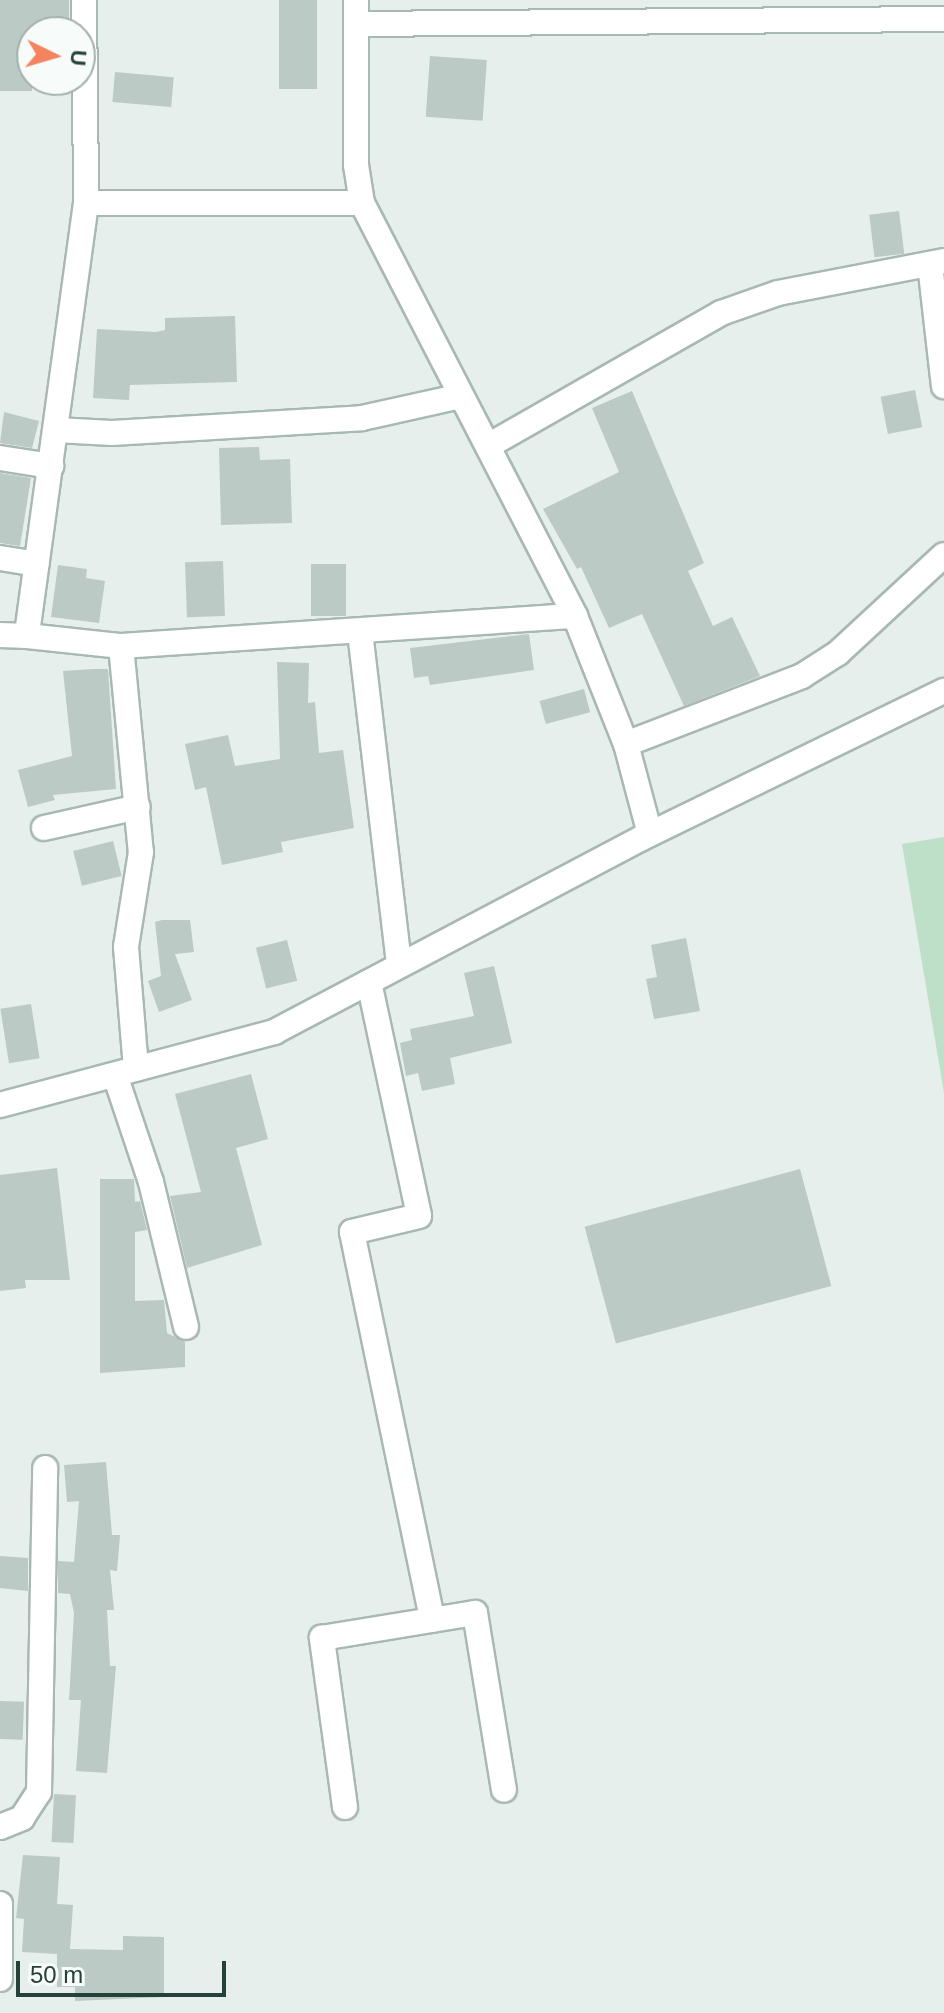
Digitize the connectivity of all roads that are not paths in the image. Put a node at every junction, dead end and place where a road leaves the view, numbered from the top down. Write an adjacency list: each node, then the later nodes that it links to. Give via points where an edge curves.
1 (84, 0): 4 (street)
2 (356, 12): 3 (street); 5 (street)
3 (944, 19)
4 (86, 203): 5 (street); 9 (street)
5 (362, 203): 8 (street)
6 (937, 263): 7 (street); 10 (street, via 778,293 721,313)
7 (944, 386)
8 (461, 396): 9 (street, via 362,418 112,433); 10 (street)
9 (56, 430): 12 (street)
10 (488, 446): 16 (street)
11 (0, 458): 12 (street)
12 (51, 466): 15 (street)
13 (944, 555): 22 (street, via 838,653 802,676)
14 (0, 558): 15 (street)
15 (37, 564): 19 (street)
16 (575, 616): 17 (street); 22 (street)
17 (360, 632): 20 (street); 26 (street)
18 (0, 635): 19 (street)
19 (27, 636): 20 (street)
20 (121, 646): 23 (street)
21 (944, 691): 25 (street)
22 (626, 744): 25 (street)
23 (138, 807): 24 (street); 28 (street, via 141,852 126,947)
24 (44, 828)
25 (650, 834): 26 (street)
26 (399, 965): 27 (street)
27 (369, 982): 28 (street, via 274,1032); 32 (street, via 419,1216 352,1232)
28 (126, 1072): 29 (street); 30 (street)
29 (0, 1105)
30 (186, 1327)
31 (45, 1468): 35 (street, via 39,1792 22,1818)
32 (432, 1620): 33 (street, via 475,1613); 34 (street, via 322,1638)
33 (504, 1790)
34 (345, 1807)
35 (0, 1827)
36 (0, 1904): 37 (street)
37 (0, 1979)

